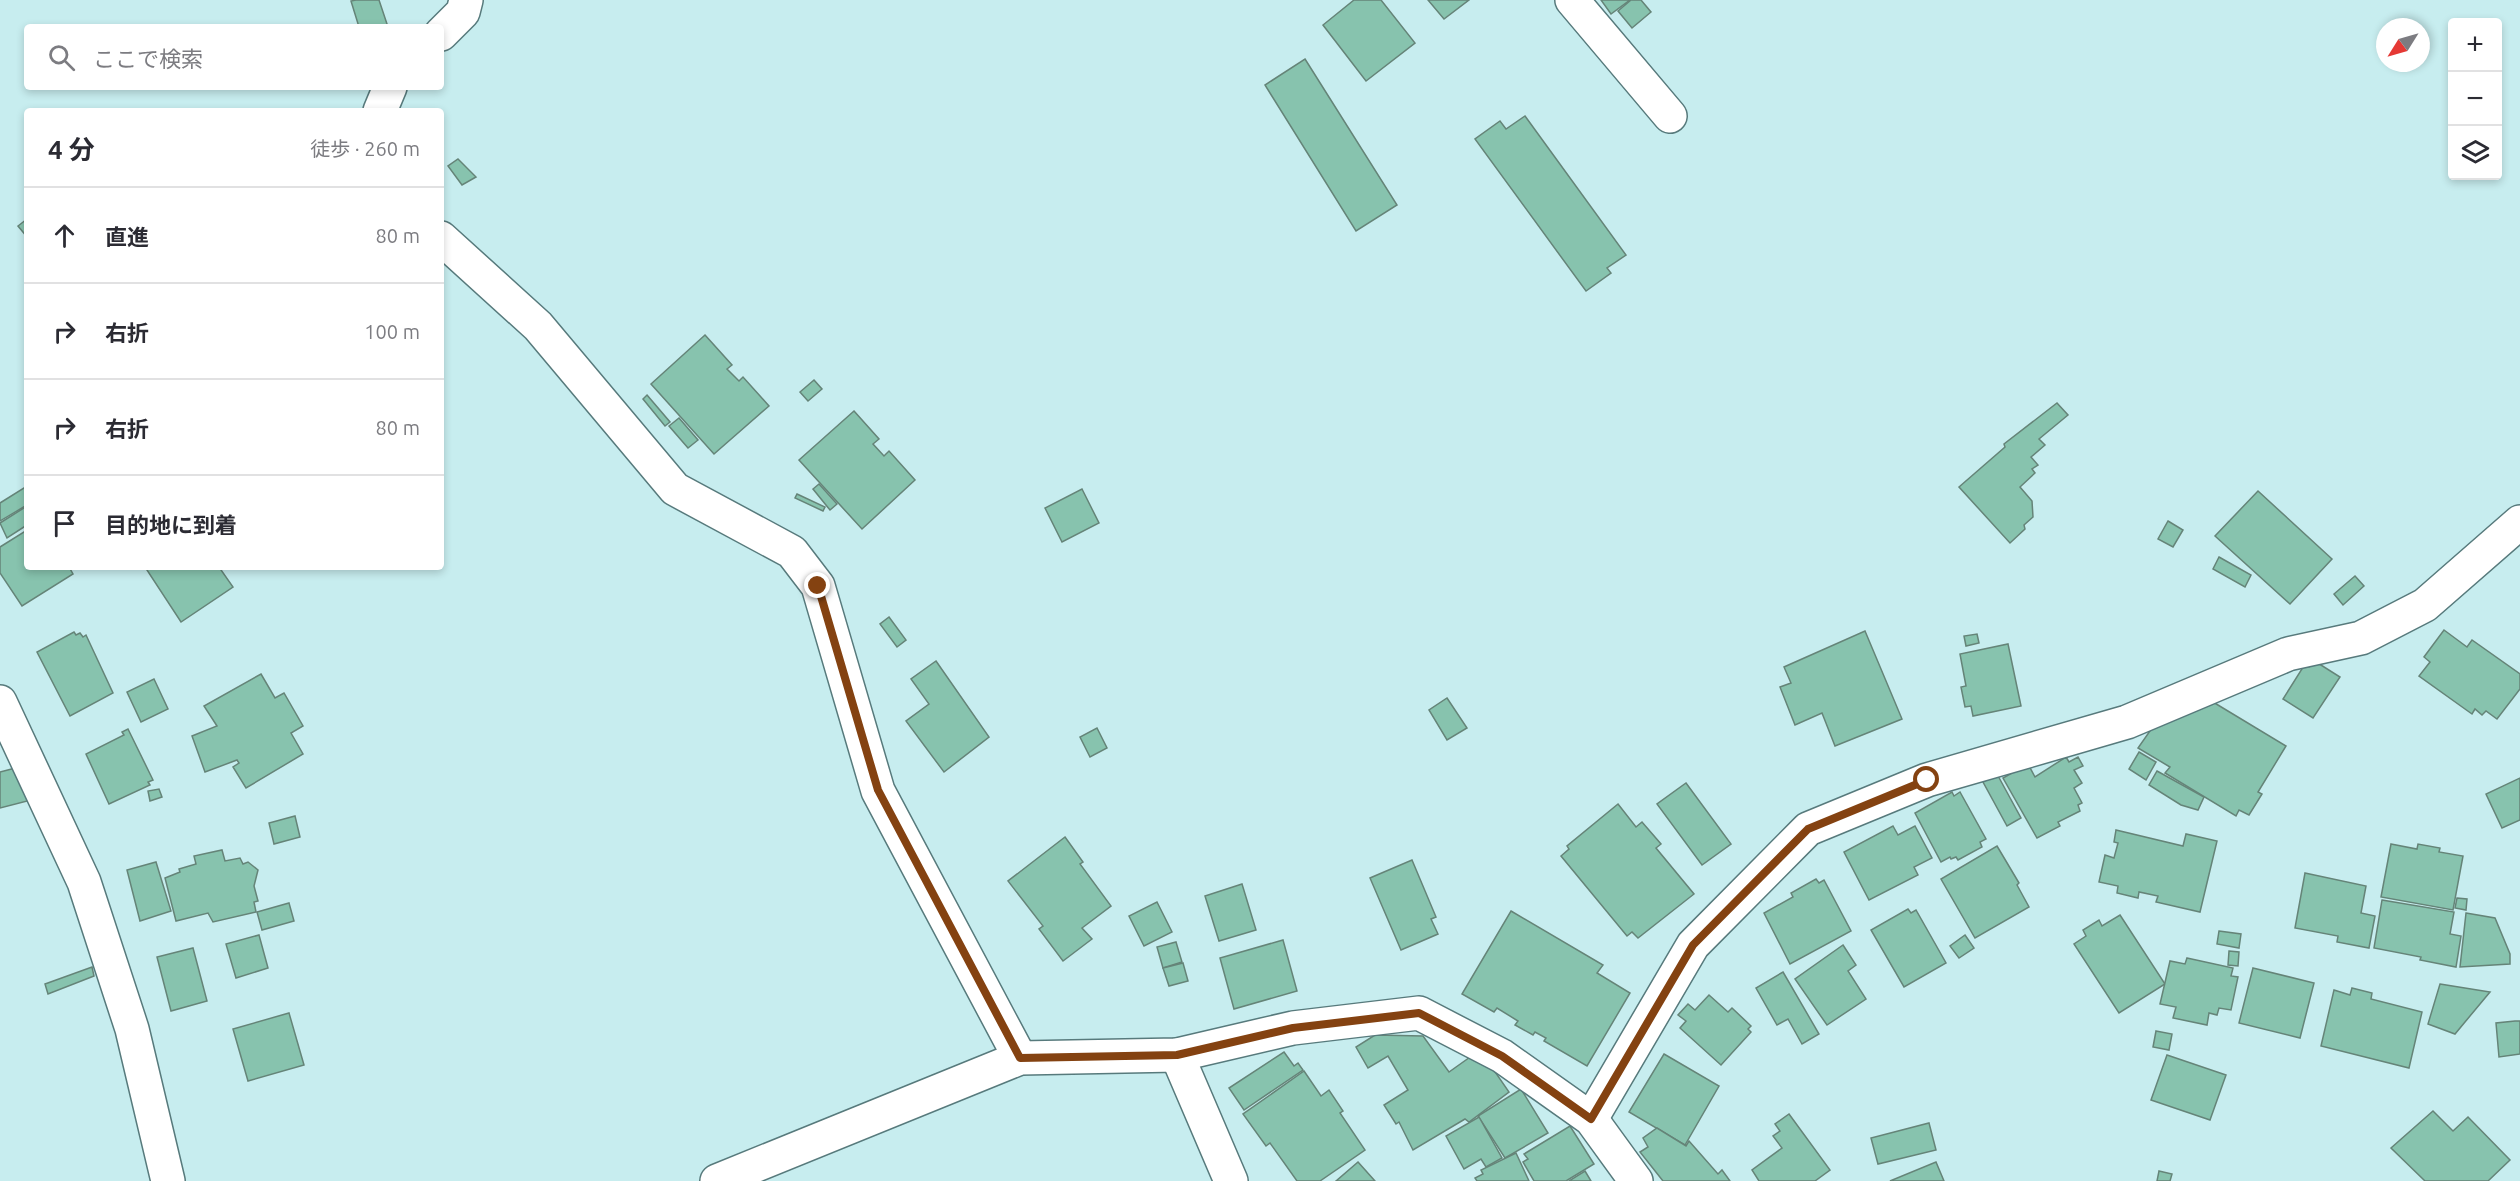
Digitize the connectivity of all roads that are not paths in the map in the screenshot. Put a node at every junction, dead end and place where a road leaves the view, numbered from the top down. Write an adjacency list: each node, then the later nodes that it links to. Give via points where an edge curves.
1 (466, 0): 3 (street, via 463,12)
2 (1572, 0): 6 (street)
3 (444, 31)
4 (389, 90): 5 (street)
5 (381, 108)
6 (1670, 116)
7 (444, 241): 11 (street, via 538,326 675,489 792,552 818,586 878,790)
8 (2520, 522): 12 (street, via 2425,605 2361,638 2288,654 2127,722 1927,780 1808,829 1693,945)
9 (0, 702): 13 (street, via 84,882 132,1029)
10 (1177, 1055): 11 (street); 12 (street, via 1293,1028 1419,1013 1502,1056); 15 (street)
11 (1020, 1058): 14 (street)
12 (1591, 1119): 16 (street)
13 (168, 1181)
14 (717, 1181)
15 (1231, 1181)
16 (1636, 1181)

